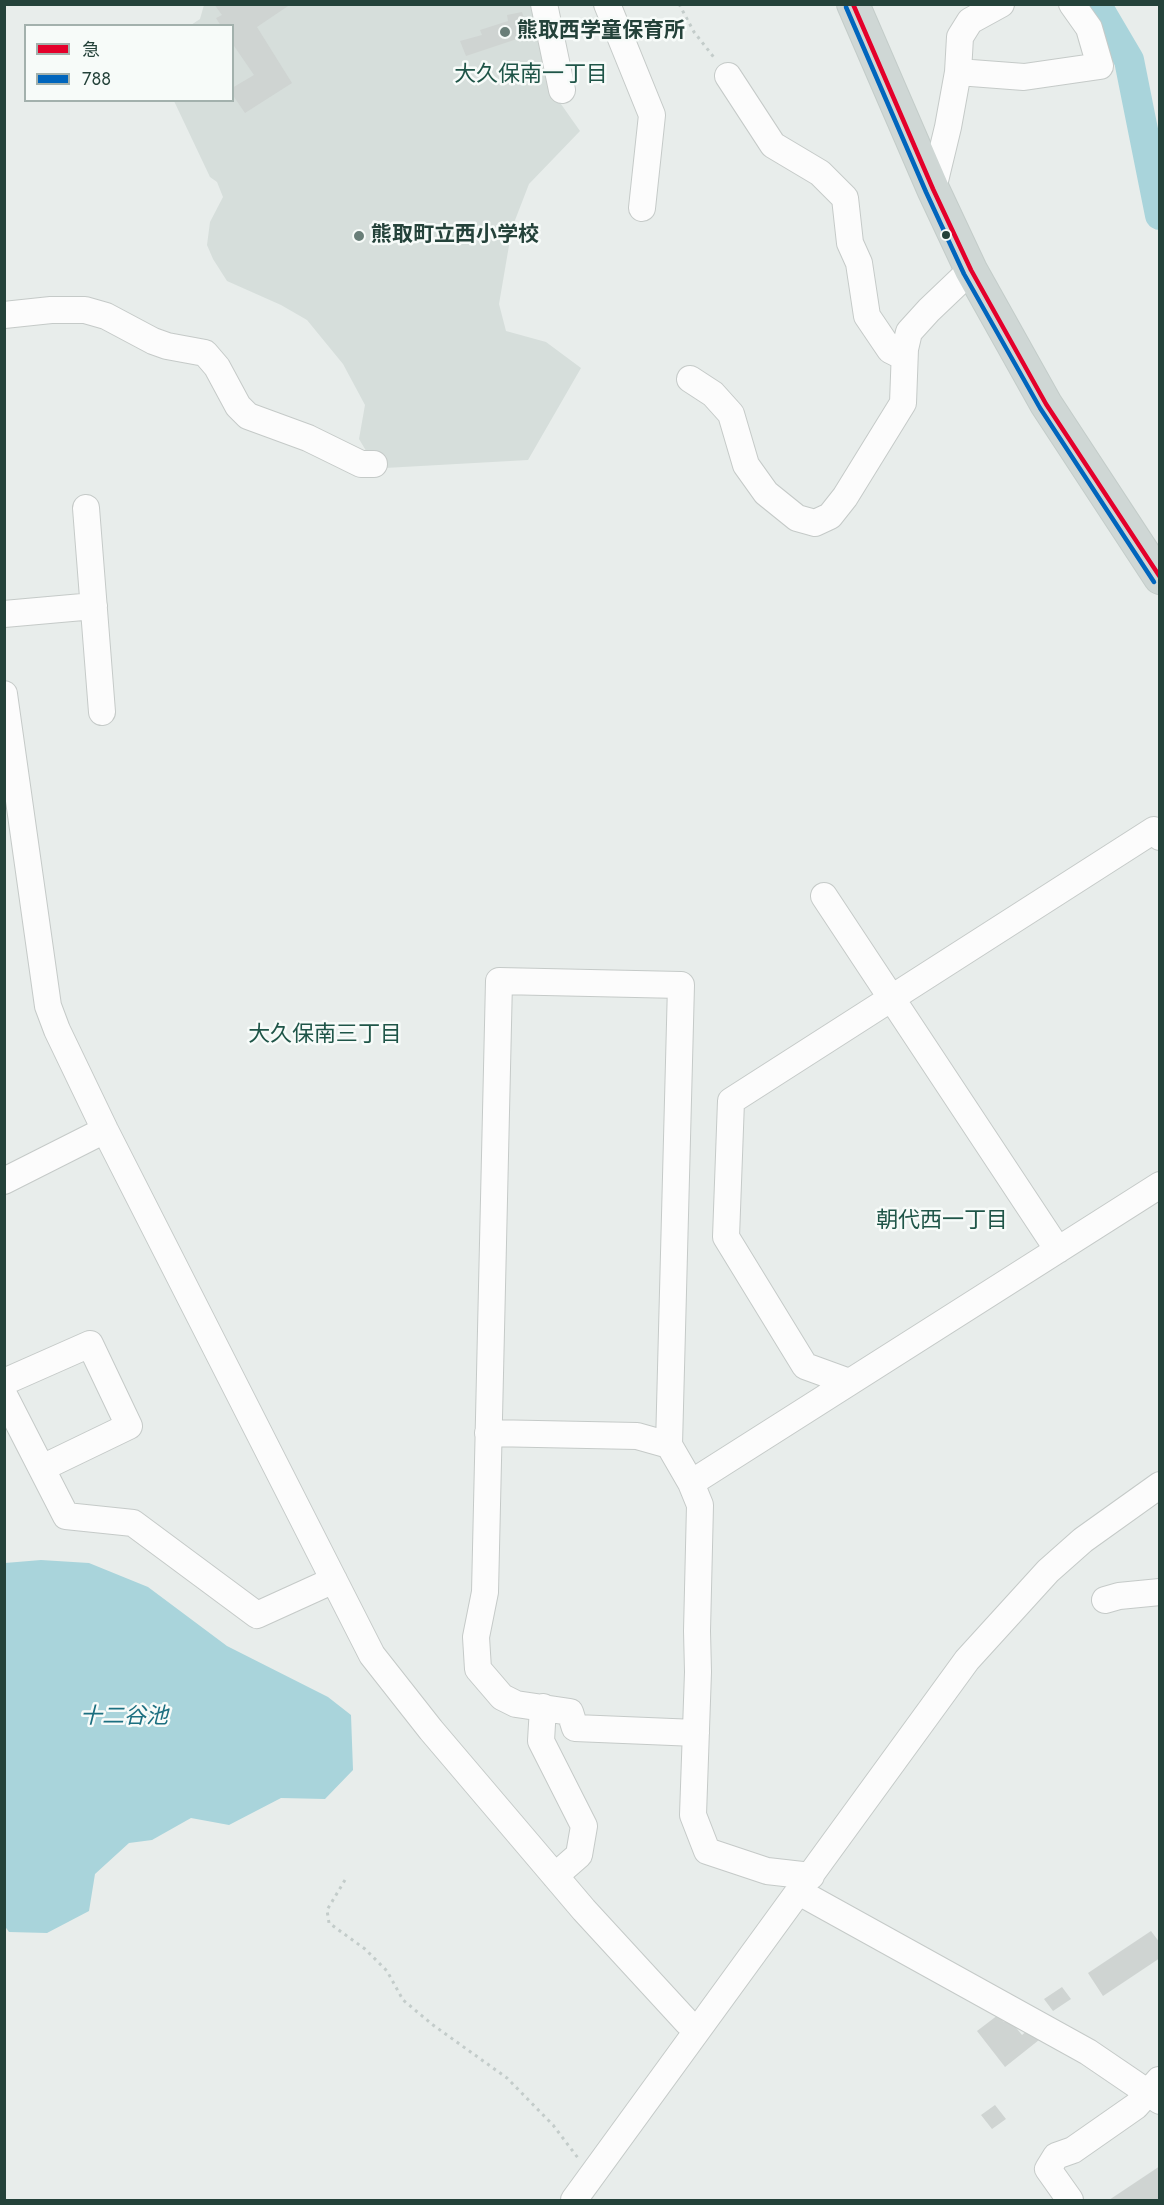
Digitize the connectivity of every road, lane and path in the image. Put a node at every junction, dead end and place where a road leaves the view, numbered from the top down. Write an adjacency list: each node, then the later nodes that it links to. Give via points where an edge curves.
1 (544, 4): 9 (street)
2 (607, 4): 11 (street, via 652,115)
3 (679, 4): 8 (path, via 694,32)
4 (853, 4): 10 (main road)
5 (1001, 4): 7 (street, via 970,21 960,36)
6 (1072, 4): 7 (street, via 1089,28 1100,66 1024,77)
7 (958, 72): 10 (street)
8 (728, 76): 14 (street, via 773,145 820,173 845,198 850,243 860,263 867,316 890,350)
9 (562, 90)
10 (933, 189): 12 (main road)
11 (642, 208)
12 (971, 270): 14 (street, via 909,332); 18 (main road, via 1046,404)
13 (4, 315): 16 (street, via 85,310 106,316 153,341 205,353 248,416 308,438 361,464)
14 (904, 357): 15 (street, via 903,403 845,497 830,516 815,523 797,518 766,493 746,465 730,414 713,394)
15 (690, 379)
16 (375, 464)
17 (86, 508): 19 (street)
18 (1160, 578)
19 (93, 606): 20 (street); 22 (street)
20 (4, 614)
21 (4, 693): 23 (street)
22 (102, 712)
23 (12, 814): 27 (street, via 48,1006)
24 (1160, 837): 26 (street, via 1154,830)
25 (824, 896): 26 (street)
26 (892, 997): 30 (street); 32 (street, via 731,1101 726,1237 805,1366)
27 (105, 1130): 28 (street); 39 (street)
28 (5, 1180)
29 (1160, 1185): 30 (street)
30 (1058, 1250): 32 (street)
31 (4, 1382): 36 (street, via 90,1344 129,1426)
32 (849, 1382): 37 (street)
33 (4, 1395): 36 (street)
34 (488, 1433): 35 (street, via 637,1436); 35 (street, via 499,981 681,986); 42 (street, via 485,1592 476,1637 478,1669 502,1697 516,1704)
35 (669, 1445): 37 (street)
36 (42, 1468): 39 (street, via 66,1516 133,1523 258,1615)
37 (691, 1483): 43 (street, via 700,1505)
38 (1160, 1485): 46 (street, via 1083,1540 999,1623 925,1715)
39 (334, 1580): 44 (street, via 372,1655)
40 (1160, 1592): 41 (street)
41 (1105, 1600)
42 (543, 1707): 43 (street, via 570,1712 575,1728); 44 (street, via 541,1741 584,1826 579,1855)
43 (696, 1733): 46 (street, via 693,1815 707,1851)
44 (555, 1876): 47 (street, via 687,2022)
45 (345, 1880): 49 (path, via 327,1910 329,1923 387,1971 403,2000 507,2078 554,2125)
46 (805, 1884): 47 (street); 48 (street)
47 (697, 2028): 49 (street)
48 (1156, 2091): 51 (street, via 1072,2150 1056,2156 1048,2169)
49 (592, 2176): 50 (street)
50 (574, 2200)
51 (1070, 2200)

